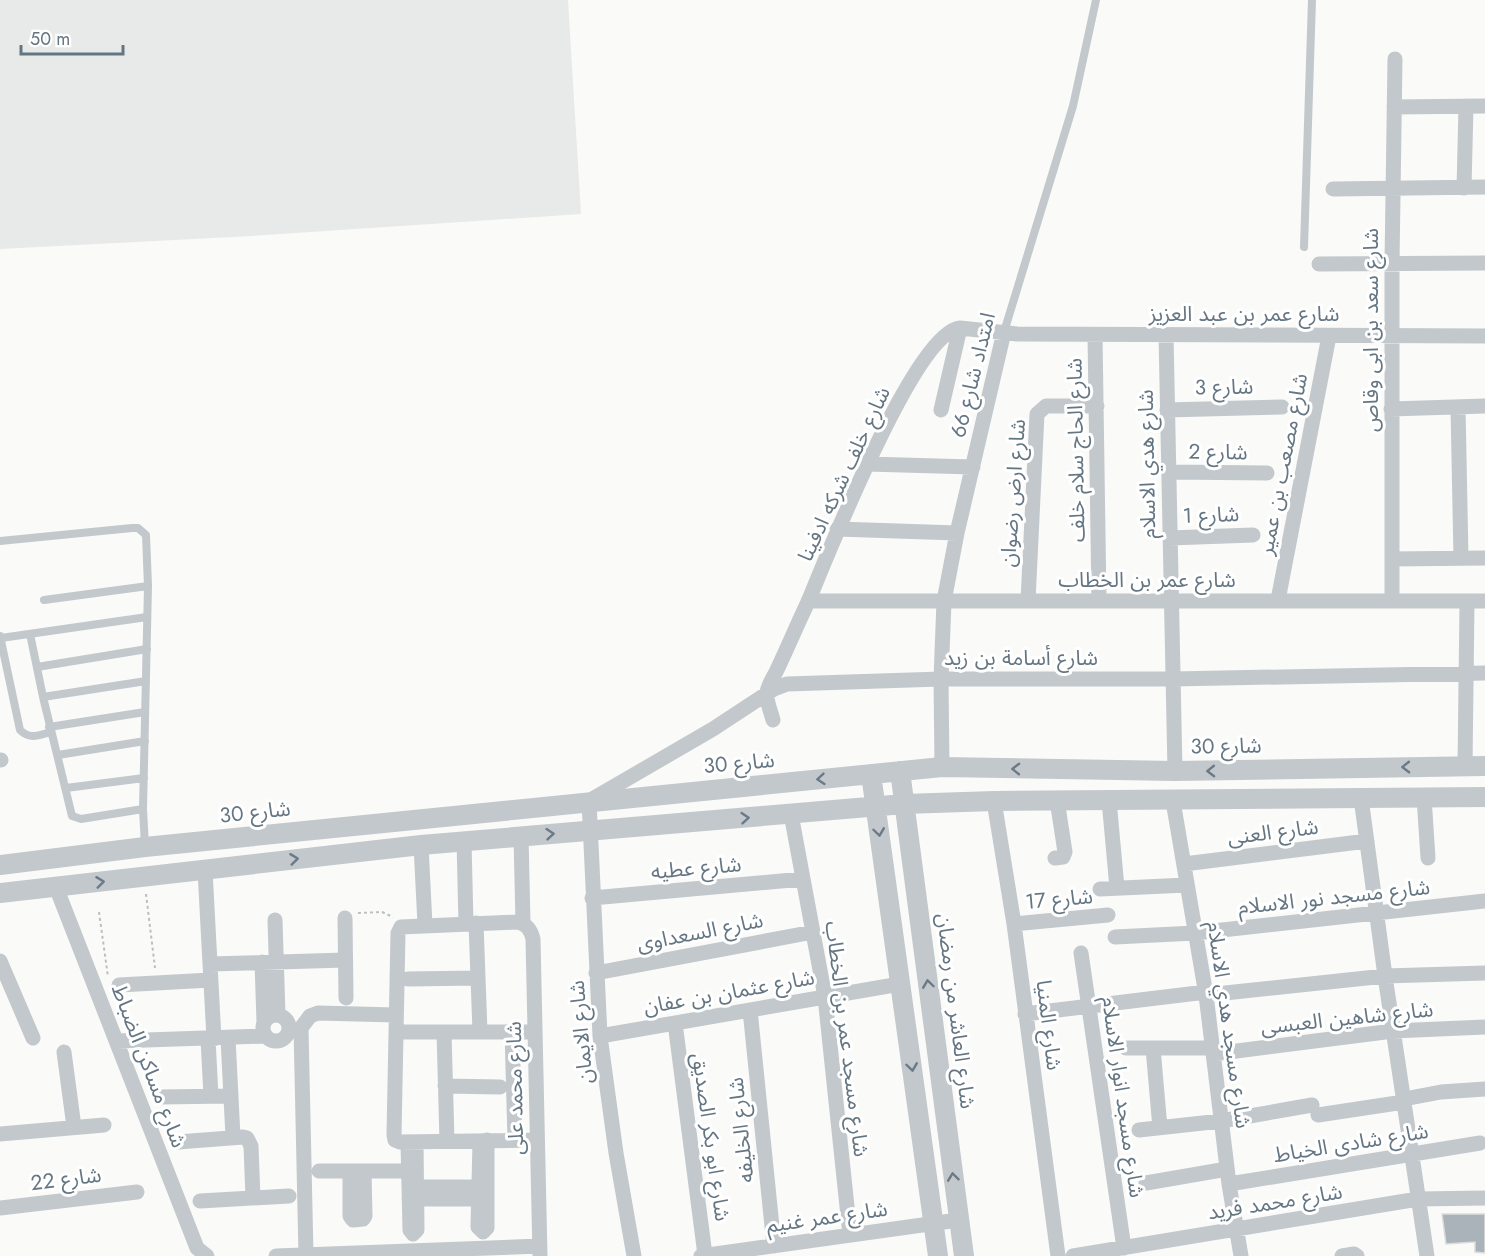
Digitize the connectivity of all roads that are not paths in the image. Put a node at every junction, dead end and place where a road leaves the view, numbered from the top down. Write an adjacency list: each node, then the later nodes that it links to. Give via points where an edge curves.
1 (1096, 0): 16 (lane, امتداد شارع 66, via 1073,106)
2 (1312, 0): 11 (lane)
3 (1395, 59): 4 (street, شارع سعد بن ابى وقاص)
4 (1394, 106): 5 (street); 10 (street, شارع سعد بن ابى وقاص)
5 (1466, 106): 6 (street); 8 (street)
6 (1485, 106)
7 (1485, 187): 8 (street)
8 (1464, 188): 10 (street)
9 (1333, 189): 10 (street)
10 (1393, 189): 14 (street, شارع سعد بن ابى وقاص)
11 (1304, 247)
12 (1485, 263): 14 (street)
13 (1319, 264): 14 (street)
14 (1392, 264): 20 (street, شارع سعد بن ابى وقاص)
15 (960, 328): 16 (street); 27 (street); 29 (street, شارع خلف شركه ادفينا, via 947,333 925,360)
16 (1004, 332): 17 (street, شارع عمر بن عبد العزيز); 30 (street, امتداد شارع 66)
17 (1095, 335): 18 (street, شارع عمر بن عبد العزيز); 22 (street, شارع الحاج سلام خلف)
18 (1166, 335): 19 (street, شارع عمر بن عبد العزيز); 28 (street, شارع هدي الاسلام)
19 (1329, 336): 20 (street, شارع عمر بن عبد العزيز); 43 (street, شارع مصعب بن عمير)
20 (1392, 336): 21 (street, شارع عمر بن عبد العزيز); 26 (street, شارع سعد بن ابى وقاص)
21 (1485, 336)
22 (1097, 406): 46 (street, شارع ارض رضوان, via 1046,406 1037,414); 47 (street, شارع الحاج سلام خلف)
23 (1485, 406): 25 (street)
24 (1282, 407): 28 (street, شارع 3)
25 (1458, 407): 26 (street); 38 (street)
26 (1391, 409): 40 (street, شارع سعد بن ابى وقاص)
27 (941, 410)
28 (1167, 410): 31 (street, شارع هدي الاسلام)
29 (867, 464): 30 (street); 33 (street, شارع خلف شركه ادفينا)
30 (973, 467): 34 (street, امتداد شارع 66)
31 (1169, 472): 32 (street, شارع 2); 36 (street, شارع هدي الاسلام)
32 (1267, 473)
33 (837, 529): 34 (street); 44 (street, شارع خلف شركه ادفينا)
34 (957, 533): 45 (street, امتداد شارع 66)
35 (1253, 535): 36 (street, شارع 1)
36 (1170, 538): 48 (street, شارع هدي الاسلام)
37 (0, 541): 41 (lane, via 138,528 146,535)
38 (1461, 558): 39 (street); 40 (street)
39 (1485, 558)
40 (1392, 560): 49 (street, شارع سعد بن ابى وقاص)
41 (148, 586): 42 (lane); 52 (lane)
42 (44, 600)
43 (1278, 600): 48 (street, شارع عمر بن الخطاب); 49 (street, شارع عمر بن الخطاب)
44 (808, 601): 45 (street, شارع عمر بن الخطاب); 62 (street, شارع خلف شركه ادفينا)
45 (944, 601): 46 (street, شارع عمر بن الخطاب); 59 (street, امتداد شارع 66)
46 (1028, 601): 47 (street, شارع عمر بن الخطاب)
47 (1099, 601): 48 (street, شارع عمر بن الخطاب)
48 (1171, 601): 60 (street, شارع هدي الاسلام)
49 (1392, 601): 51 (street, شارع عمر بن الخطاب)
50 (1485, 601): 51 (street, شارع عمر بن الخطاب)
51 (1467, 602): 57 (street)
52 (147, 617): 53 (lane); 55 (lane)
53 (30, 634): 54 (lane); 56 (lane)
54 (0, 637): 66 (lane, via 20,730 36,736)
55 (147, 649): 56 (lane); 61 (lane)
56 (37, 667): 63 (lane)
57 (1466, 673): 58 (street, شارع أسامة بن زيد); 60 (street, شارع أسامة بن زيد); 69 (street)
58 (1485, 673)
59 (941, 679): 60 (street, شارع أسامة بن زيد); 62 (street, شارع أسامة بن زيد, via 787,684); 71 (street, امتداد شارع 66)
60 (1173, 679): 73 (street, شارع هدي الاسلام)
61 (146, 681): 63 (lane); 64 (lane)
62 (766, 693): 65 (street); 83 (street, شارع أسامة بن زيد)
63 (42, 697): 66 (lane)
64 (145, 712): 66 (lane); 67 (lane)
65 (773, 720)
66 (50, 729): 68 (lane)
67 (145, 741): 68 (lane); 75 (lane)
68 (58, 755): 76 (lane)
69 (1455, 766): 70 (street, شارع 30); 73 (street, شارع 30, one-way to 73); 78 (street)
70 (1485, 766)
71 (942, 767): 72 (street, شارع 30); 73 (street, شارع 30, one-way to 71)
72 (900, 771): 74 (street, شارع 30); 86 (street, شارع العاشر من رمضان)
73 (1175, 771)
74 (871, 774): 83 (street, شارع 30, one-way to 83); 87 (street)
75 (144, 778): 76 (lane); 88 (lane)
76 (66, 788): 88 (lane, via 71,813 77,819)
77 (1424, 797): 78 (street); 80 (street); 97 (street)
78 (1446, 797): 79 (street)
79 (1485, 797)
80 (1361, 798): 85 (street); 93 (street)
81 (1057, 800): 82 (street); 84 (street); 96 (street, via 1065,852)
82 (1109, 800): 85 (street); 104 (street)
83 (590, 801): 90 (street, شارع الايمان); 95 (street, شارع 30)
84 (994, 801): 86 (street); 115 (street, شارع المنيا)
85 (1173, 801): 98 (street, شارع مسجد هدي الاسلام)
86 (904, 804): 87 (street); 192 (street, شارع العاشر من رمضان, one-way to 86)
87 (876, 806): 89 (street); 131 (street, one-way to 131)
88 (143, 809): 95 (lane)
89 (791, 814): 90 (street, one-way to 89); 101 (street, شارع مسجد عمر بن الخطاب)
90 (591, 831): 91 (street, one-way to 90); 107 (street, شارع الايمان)
91 (521, 836): 92 (street); 113 (street, شارع محمد على)
92 (464, 841): 94 (street); 114 (street)
93 (1367, 841): 98 (street, شارع العنى); 109 (street)
94 (421, 844): 100 (street, one-way to 94); 116 (street)
95 (145, 847): 99 (street, شارع 30)
96 (1055, 858)
97 (1428, 858)
98 (1184, 864): 102 (street, شارع مسجد هدي الاسلام)
99 (0, 865)
100 (205, 870): 103 (street, one-way to 100); 124 (street)
101 (803, 879): 107 (street, شارع عطيه); 117 (street, شارع مسجد عمر بن الخطاب)
102 (1188, 885): 104 (street); 118 (street, شارع مسجد هدي الاسلام)
103 (56, 887): 106 (street); 154 (street, شارع مساكن الضباط)
104 (1117, 888): 105 (street)
105 (1100, 889)
106 (0, 893)
107 (592, 898): 125 (street, شارع الايمان)
108 (1485, 902): 109 (street, شارع مسجد نور الاسلام)
109 (1377, 912): 118 (street, شارع مسجد نور الاسلام); 127 (street)
110 (1108, 915): 115 (street, شارع 17)
111 (345, 918): 121 (street)
112 (275, 920): 123 (street)
113 (520, 923): 114 (street); 150 (street, شارع محمد على, via 533,939)
114 (471, 924): 116 (street); 128 (street)
115 (1014, 924): 139 (street, شارع المنيا)
116 (425, 925): 141 (street, via 401,927 398,933)
117 (813, 932): 125 (street, شارع السعداوى); 135 (street, شارع مسجد عمر بن الخطاب)
118 (1196, 933): 119 (street, شارع مسجد نور الاسلام); 134 (street, شارع مسجد هدي الاسلام)
119 (1115, 936)
120 (1081, 953): 137 (street, شارع مسجد انوار الاسلام)
121 (345, 960): 123 (street); 136 (street)
122 (0, 961): 133 (street)
123 (269, 961): 124 (street); 140 (street); 144 (street)
124 (210, 964): 130 (street)
125 (596, 973): 151 (street, شارع الايمان)
126 (1485, 973): 127 (street)
127 (1385, 976): 134 (street); 145 (street)
128 (478, 978): 129 (street); 148 (street)
129 (408, 979)
130 (211, 980): 132 (street); 153 (street)
131 (900, 984): 135 (street, شارع عثمان بن عفان); 193 (street, one-way to 193)
132 (119, 985)
133 (7, 993): 152 (street)
134 (1206, 994): 137 (street); 157 (street, شارع مسجد هدي الاسلام)
135 (825, 997): 138 (street, شارع عثمان بن عفان); 195 (street, شارع مسجد عمر بن الخطاب)
136 (346, 998)
137 (1089, 1006): 139 (street); 197 (street, شارع مسجد انوار الاسلام)
138 (750, 1010): 142 (street, شارع عثمان بن عفان); 196 (street, شارع الخليفه)
139 (1025, 1014): 207 (street, شارع المنيا)
140 (278, 1015): 144 (street, via 270,1016); 144 (street, via 287,1020 287,1034 279,1040 270,1039)
141 (396, 1015): 146 (street); 201 (street, via 318,1013 310,1016 301,1028)
142 (675, 1023): 151 (street, شارع عثمان بن عفان); 204 (street, شارع ابو بكر الصديق)
143 (1485, 1027): 145 (street, شارع شاهين العبسى)
144 (265, 1029): 153 (street)
145 (1394, 1031): 157 (street, شارع شاهين العبسى); 165 (street)
146 (396, 1032): 147 (street); 178 (street, via 394,1135 398,1142)
147 (444, 1032): 148 (street); 159 (street)
148 (480, 1032): 149 (street)
149 (512, 1032): 150 (street); 173 (street)
150 (535, 1032): 174 (street, شارع محمد على)
151 (600, 1036): 203 (street, شارع الايمان)
152 (33, 1038)
153 (217, 1038): 154 (street); 162 (street); 163 (street)
154 (117, 1041): 200 (street, شارع مساكن الضباط)
155 (1126, 1048): 156 (street, شارع شاهين العبسى)
156 (1153, 1048): 157 (street, شارع شاهين العبسى); 169 (street)
157 (1213, 1051): 166 (street, شارع مسجد هدي الاسلام)
158 (64, 1052): 168 (street)
159 (445, 1086): 160 (street); 175 (street)
160 (500, 1087)
161 (1485, 1089): 165 (street, via 1441,1092)
162 (211, 1096): 163 (street); 164 (street)
163 (231, 1096): 172 (street)
164 (159, 1097)
165 (1404, 1101): 166 (street); 180 (street)
166 (1221, 1121): 169 (street); 183 (street, شارع مسجد هدي الاسلام)
167 (104, 1125): 168 (street)
168 (74, 1127): 171 (street)
169 (1160, 1128): 170 (street)
170 (1138, 1130)
171 (0, 1134)
172 (233, 1137): 177 (street); 187 (street, via 250,1142)
173 (514, 1140): 174 (street); 176 (street)
174 (537, 1140): 199 (street, شارع محمد على)
175 (447, 1141): 176 (street); 178 (street)
176 (484, 1141): 182 (street, via 483,1193 413,1193)
177 (178, 1142)
178 (412, 1142): 182 (street)
179 (1480, 1143): 180 (street, شارع شادى الخياط)
180 (1411, 1155): 183 (street, شارع شادى الخياط); 189 (street)
181 (319, 1171): 182 (street)
182 (412, 1171)
183 (1228, 1177): 184 (street, شارع شادى الخياط); 194 (street, شارع مسجد هدي الاسلام)
184 (1146, 1183)
185 (137, 1192): 191 (street, شارع 22)
186 (289, 1196): 187 (street)
187 (253, 1198): 190 (street)
188 (1485, 1198): 189 (street, شارع محمد فريد)
189 (1418, 1199): 194 (street, شارع محمد فريد); 212 (street)
190 (200, 1201)
191 (0, 1208)
192 (958, 1220): 193 (street, شارع عمر غنيم); 206 (street, شارع العاشر من رمضان)
193 (933, 1224): 195 (street, شارع عمر غنيم); 205 (street)
194 (1236, 1229): 198 (street, شارع محمد فريد); 209 (street, شارع مسجد هدي الاسلام)
195 (850, 1235): 196 (street, شارع عمر غنيم)
196 (774, 1246): 204 (street, شارع عمر غنيم)
197 (1124, 1248): 198 (street, شارع محمد فريد); 208 (street, شارع محمد فريد)
198 (1153, 1250)
199 (540, 1251): 201 (street)
200 (203, 1255)
201 (306, 1255): 202 (street)
202 (276, 1256)
203 (634, 1256)
204 (703, 1256)
205 (938, 1256)
206 (964, 1256)
207 (1058, 1256)
208 (1073, 1256)
209 (1240, 1256)
210 (1342, 1256): 211 (street)
211 (1358, 1256)
212 (1427, 1256)

